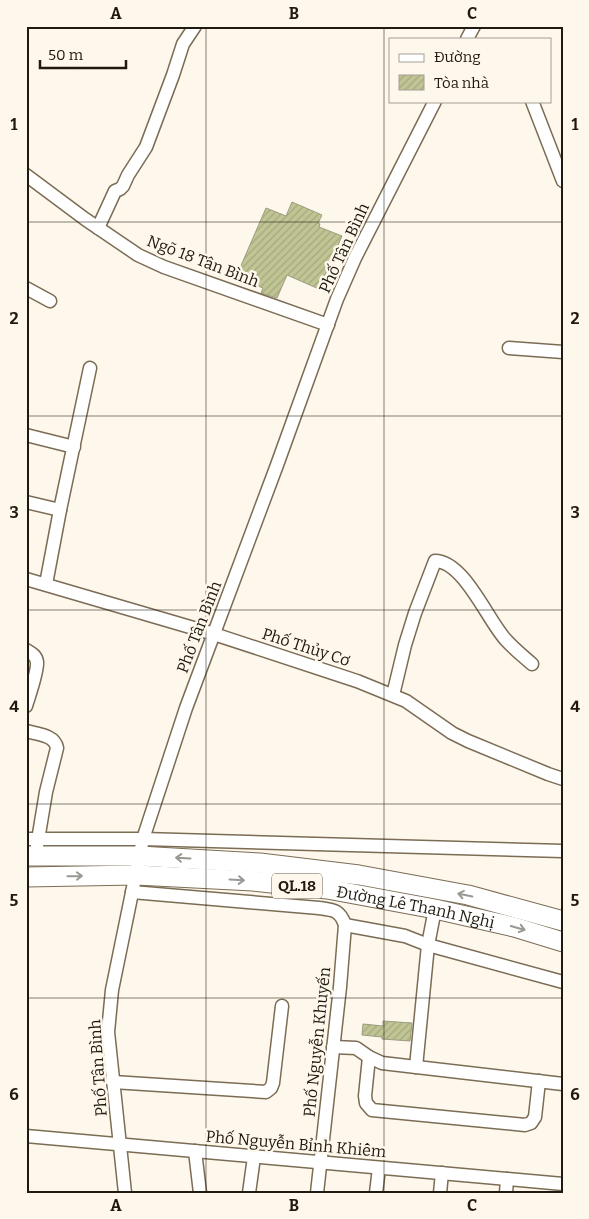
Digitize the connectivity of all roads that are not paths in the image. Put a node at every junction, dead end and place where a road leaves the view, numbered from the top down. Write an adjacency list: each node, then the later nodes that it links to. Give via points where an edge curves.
1 (195, 26): 8 (street, via 183,44 146,147 120,190 115,191)
2 (474, 26): 3 (street)
3 (468, 38)
4 (434, 102): 11 (street, Phố Tân Bình, via 355,258)
5 (532, 102): 7 (street)
6 (26, 175): 8 (street, Ngõ 18 Tân Bình)
7 (563, 181)
8 (98, 228): 11 (street, Ngõ 18 Tân Bình, via 138,255 164,267)
9 (26, 288): 10 (street)
10 (50, 301)
11 (328, 325): 21 (street, Phố Tân Bình)
12 (509, 348): 13 (street)
13 (563, 352)
14 (90, 368): 16 (street)
15 (26, 435): 16 (street)
16 (74, 447): 18 (street)
17 (26, 502): 18 (street)
18 (60, 510): 20 (street)
19 (26, 579): 20 (street, Phố Thủy Cơ)
20 (46, 584): 21 (street, Phố Thủy Cơ)
21 (214, 634): 24 (street, Phố Thủy Cơ); 29 (street, Phố Tân Bình)
22 (26, 650): 25 (street, via 38,663)
23 (532, 664): 24 (street, via 505,640 458,572 449,564 435,561 415,613)
24 (393, 694): 27 (street, Phố Thủy Cơ, via 468,741)
25 (26, 706)
26 (26, 731): 28 (street, via 53,740 57,748)
27 (563, 779)
28 (32, 847): 29 (highway, Đường Lê Thanh Nghị / QL.18)
29 (141, 847): 30 (street); 32 (street, Phố Tân Bình); 33 (highway, Đường Lê Thanh Nghị / QL.18, one-way to 29, via 359,875)
30 (563, 851)
31 (26, 877): 32 (highway, Đường Lê Thanh Nghị / QL.18, one-way to 32)
32 (134, 883): 34 (highway, Đường Lê Thanh Nghị / QL.18, one-way to 34, via 253,881 327,889); 36 (street, via 332,910 339,913); 45 (street, Phố Tân Bình, via 112,990 108,1032)
33 (437, 889): 34 (highway); 35 (highway, Đường Lê Thanh Nghị / QL.18, one-way to 33)
34 (435, 909): 37 (highway, Đường Lê Thanh Nghị / QL.18, one-way to 37); 38 (street)
35 (563, 921)
36 (345, 925): 38 (street, via 405,936); 41 (street, Phố Nguyễn Khuyến)
37 (563, 942)
38 (428, 945): 39 (street); 43 (street)
39 (563, 982)
40 (282, 1006): 45 (street, via 274,1083 266,1092)
41 (333, 1046): 42 (street, via 356,1048); 51 (street, Phố Nguyễn Khuyến)
42 (369, 1057): 43 (street); 44 (street, via 364,1096 372,1110 525,1125 535,1117)
43 (416, 1067): 44 (street)
44 (539, 1081): 46 (street)
45 (113, 1082): 48 (street, Phố Tân Bình)
46 (563, 1084)
47 (26, 1136): 48 (street, Phố Nguyễn Bỉnh Khiêm)
48 (120, 1145): 49 (street, Phố Nguyễn Bỉnh Khiêm); 56 (street, Phố Tân Bình)
49 (195, 1151): 50 (street, Phố Nguyễn Bỉnh Khiêm); 57 (street)
50 (254, 1157): 51 (street, Phố Nguyễn Bỉnh Khiêm); 58 (street)
51 (320, 1162): 52 (street, Phố Nguyễn Bỉnh Khiêm); 59 (street, Phố Nguyễn Khuyến)
52 (379, 1168): 53 (street, Phố Nguyễn Bỉnh Khiêm); 60 (street)
53 (442, 1173): 54 (street, Phố Nguyễn Bỉnh Khiêm); 61 (street)
54 (508, 1179): 55 (street, Phố Nguyễn Bỉnh Khiêm); 62 (street)
55 (563, 1184)
56 (125, 1193)
57 (200, 1193)
58 (249, 1193)
59 (317, 1193)
60 (376, 1193)
61 (440, 1193)
62 (506, 1193)

